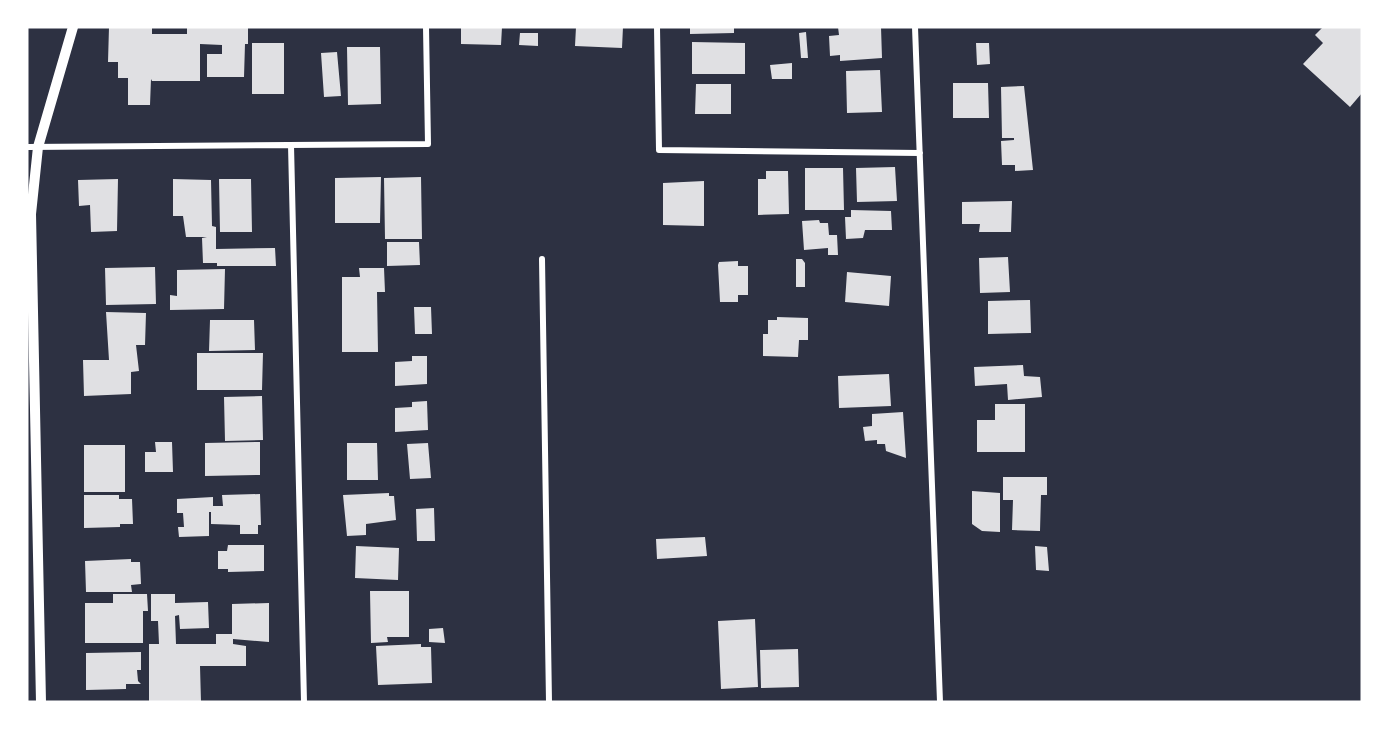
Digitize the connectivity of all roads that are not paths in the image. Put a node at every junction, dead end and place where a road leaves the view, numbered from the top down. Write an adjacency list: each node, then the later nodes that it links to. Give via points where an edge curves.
1 (73, 27): 6 (street)
2 (426, 27): 5 (street, via 428,144)
3 (657, 27): 7 (street, via 659,150)
4 (915, 27): 7 (street)
5 (291, 145): 6 (street); 10 (street)
6 (32, 147): 9 (street, via 30,254)
7 (920, 153): 12 (street)
8 (542, 259): 11 (street)
9 (41, 702)
10 (304, 702)
11 (549, 702)
12 (940, 702)

